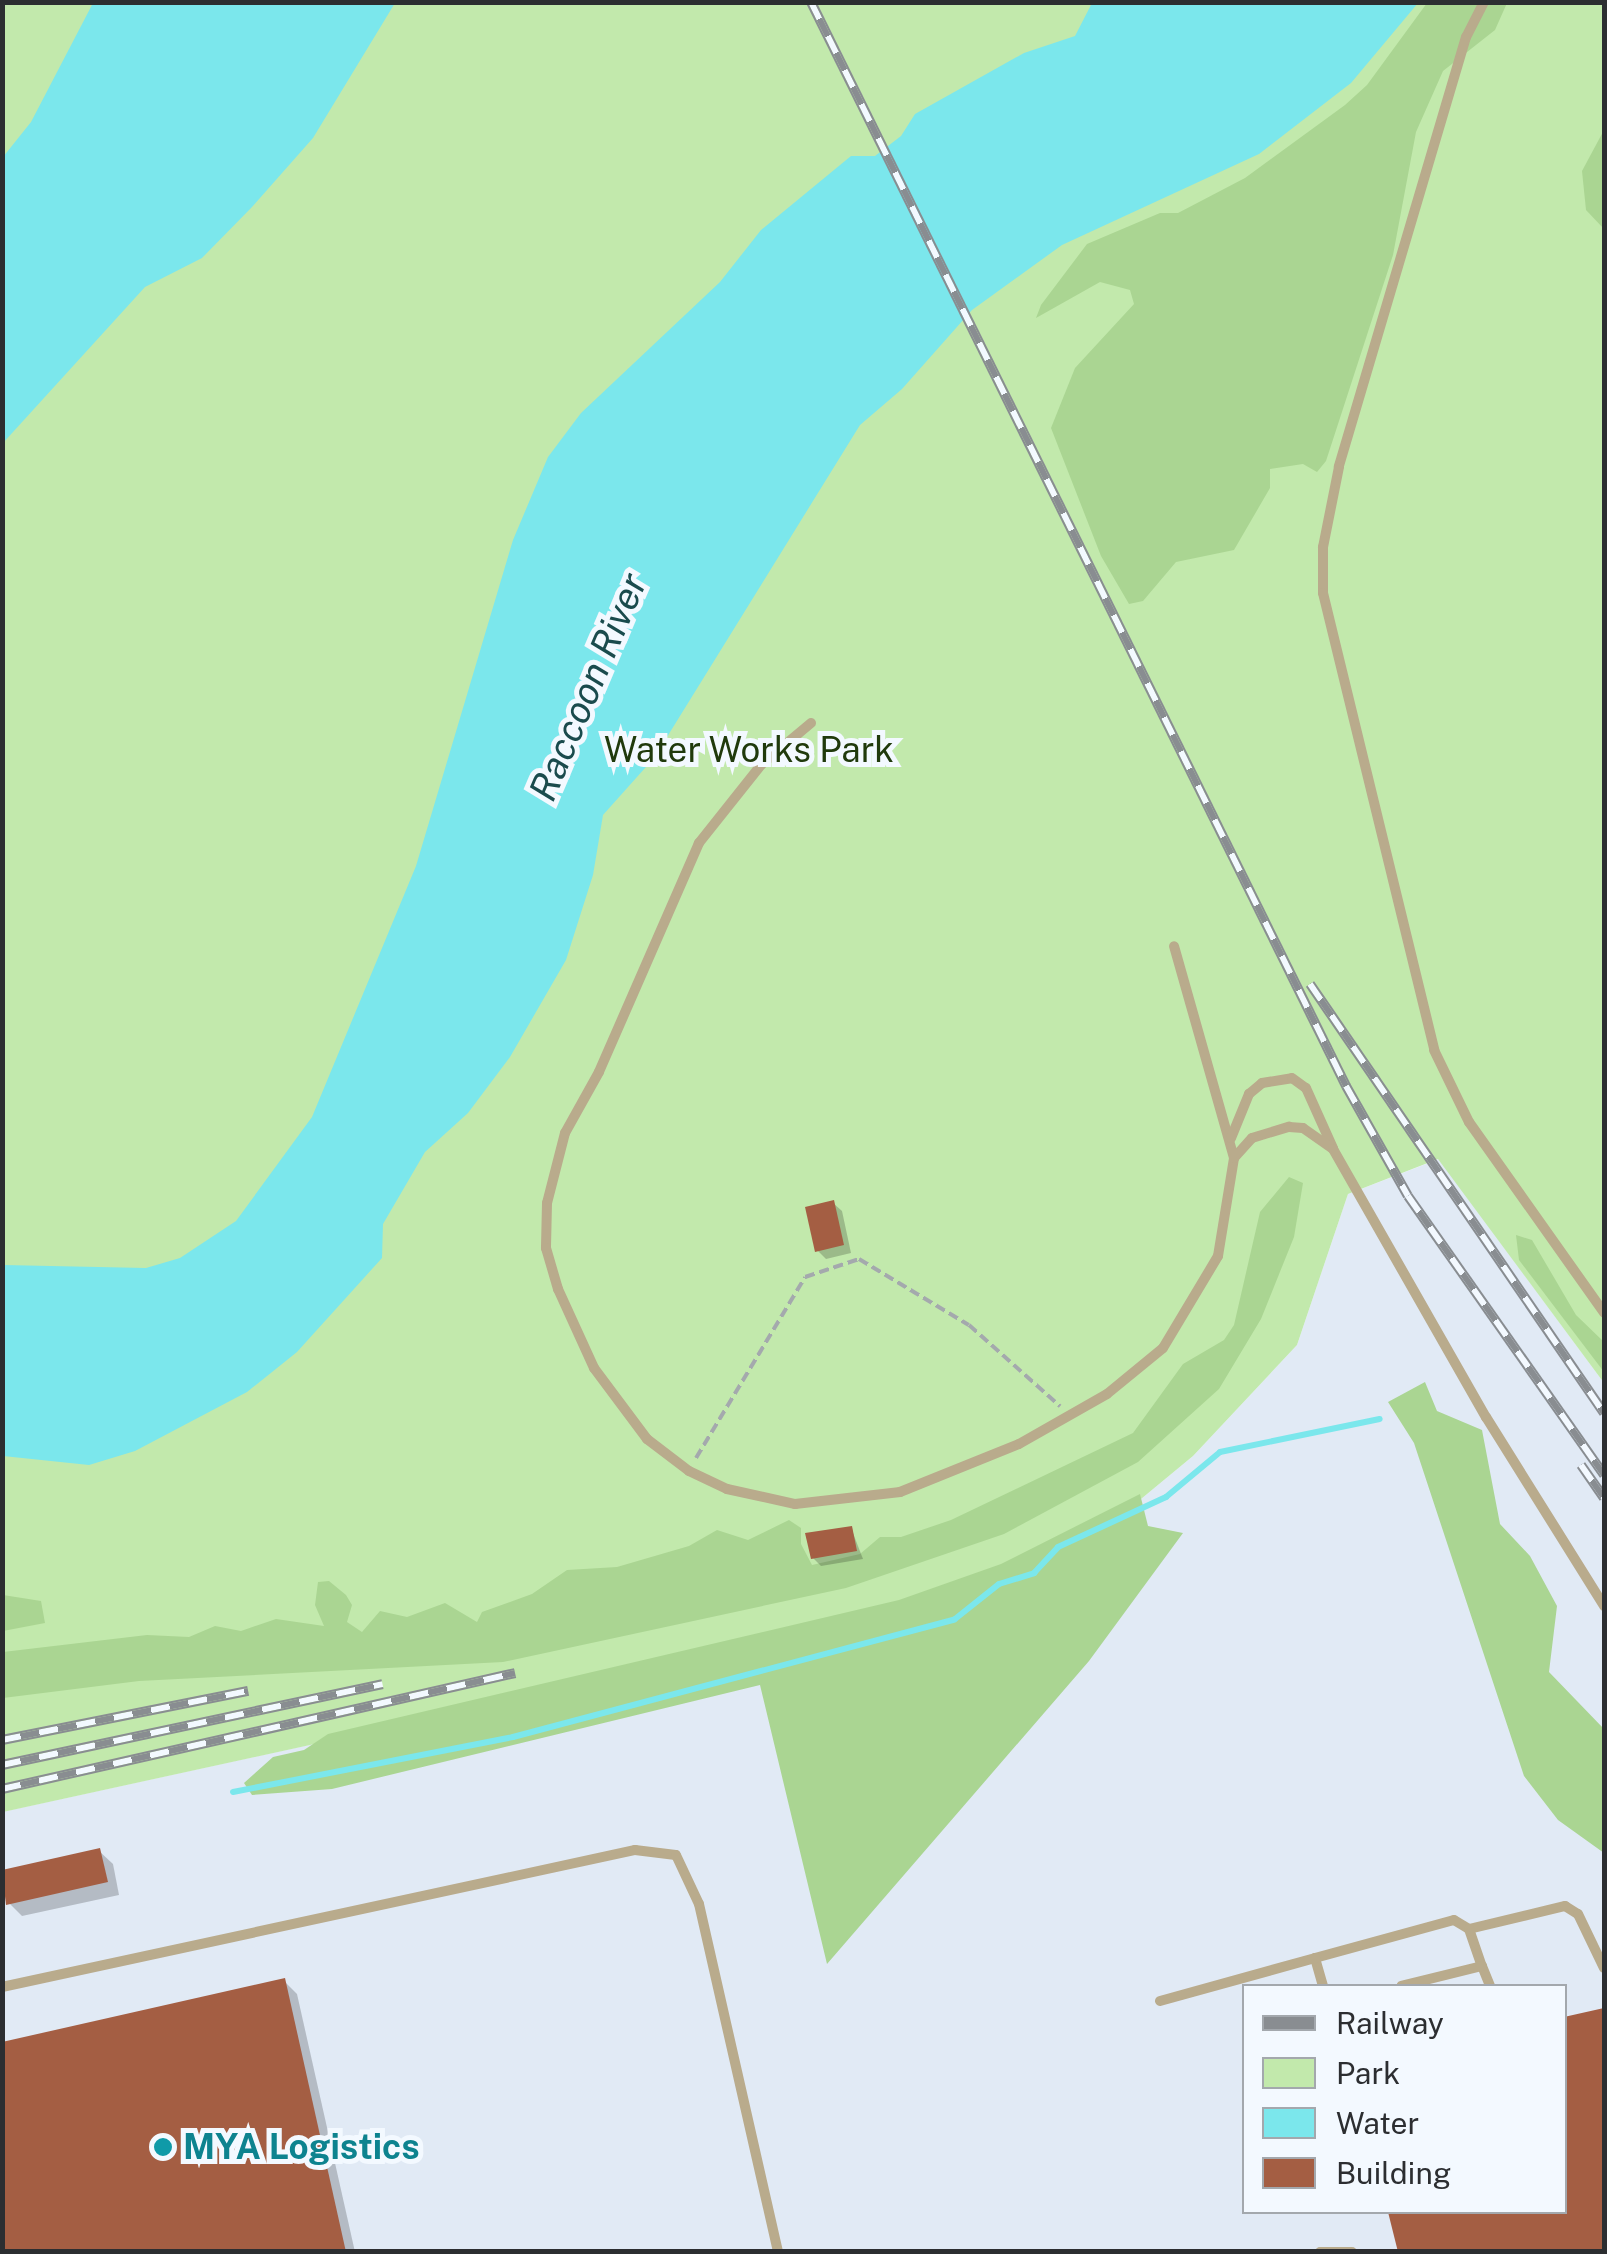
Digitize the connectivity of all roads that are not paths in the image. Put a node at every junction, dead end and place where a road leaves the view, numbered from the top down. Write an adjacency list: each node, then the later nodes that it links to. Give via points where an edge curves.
1 (1484, 2): 7 (lane, via 1466,37 1339,468 1323,593 1434,1050 1469,1122)
2 (811, 723): 6 (lane, via 761,766 699,842 599,1072 565,1133 547,1203 546,1248 587,1355 647,1439 688,1471 760,1498 830,1504 866,1500 1019,1444 1136,1373 1185,1320 1218,1256)
3 (1174, 946): 4 (lane)
4 (1230, 1144): 5 (lane, via 1248,1094 1262,1083 1292,1078 1306,1088); 6 (lane)
5 (1333, 1149): 6 (lane, via 1303,1128 1289,1128 1252,1138); 8 (lane, via 1486,1417)
6 (1234, 1158)
7 (1604, 1313)
8 (1604, 1606)
9 (1470, 1929): 10 (lane, via 1454,1920); 11 (lane); 12 (lane, via 1565,1906 1578,1914)
10 (1314, 1958): 13 (lane); 17 (lane)
11 (1482, 1966): 14 (lane); 15 (lane)
12 (1604, 1968)
13 (1322, 1984)
14 (1409, 1984)
15 (1489, 1984)
16 (2, 1987): 18 (lane, via 634,1850 676,1855 699,1904)
17 (1160, 2000)
18 (778, 2252)
19 (1320, 2252): 20 (lane)
20 (1352, 2252)

